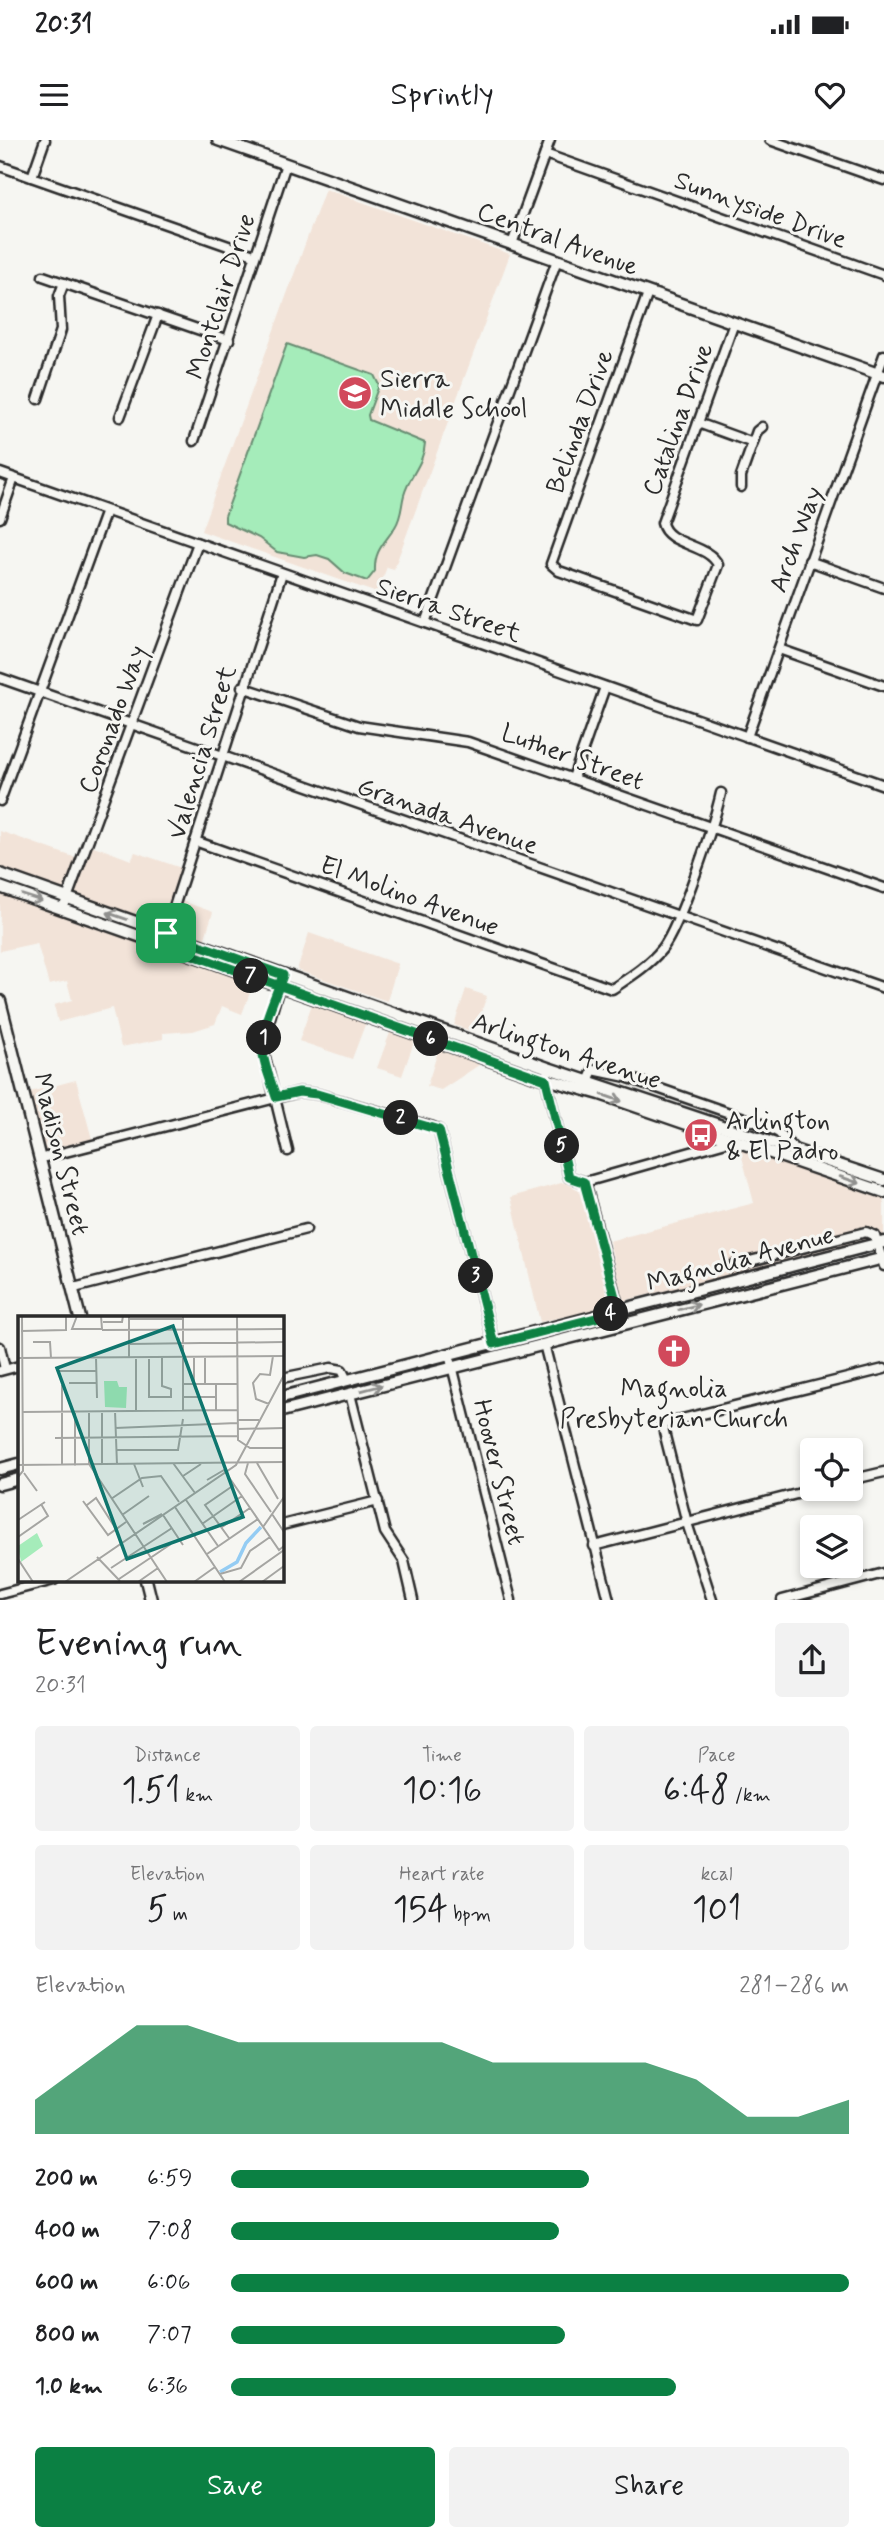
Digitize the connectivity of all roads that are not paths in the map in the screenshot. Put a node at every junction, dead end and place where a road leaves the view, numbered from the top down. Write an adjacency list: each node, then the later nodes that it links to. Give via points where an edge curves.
1 (45, 140): 8 (street)
2 (218, 140): 6 (main road, Central Avenue)
3 (550, 140): 5 (street)
4 (769, 140): 9 (street)
5 (545, 155): 10 (street); 13 (street, Sunnyside Drive)
6 (286, 164): 10 (main road, Central Avenue); 11 (street, Montclair Drive)
7 (0, 166): 8 (street)
8 (32, 177): 11 (street)
9 (884, 180)
10 (512, 244): 12 (main road, Central Avenue)
11 (254, 256): 19 (street, Montclair Drive)
12 (556, 260): 16 (main road, Central Avenue); 38 (street)
13 (884, 275)
14 (43, 276): 15 (street)
15 (64, 283): 17 (street); 22 (street, via 59,296 61,330)
16 (648, 293): 18 (main road, Central Avenue); 37 (street, Belinda Drive, via 551,564 559,571)
17 (158, 315): 19 (street); 23 (street)
18 (734, 323): 21 (main road, Central Avenue); 24 (street, Catalina Drive)
19 (229, 340): 26 (street, Montclair Drive)
20 (884, 355): 21 (street, Arch Way)
21 (880, 375): 34 (street, Arch Way)
22 (37, 399)
23 (120, 416)
24 (698, 423): 27 (street); 37 (street, Catalina Drive, via 663,523 668,533 710,555 718,565)
25 (762, 427): 27 (street)
26 (194, 441)
27 (753, 443): 30 (street)
28 (0, 473): 29 (street, Sierra Street)
29 (14, 478): 31 (street, Sierra Street); 32 (street)
30 (741, 487)
31 (106, 511): 33 (street, Sierra Street); 44 (street)
32 (0, 518)
33 (198, 543): 35 (street, Sierra Street); 45 (street, Coronado Way)
34 (808, 561): 36 (street); 39 (street, Arch Way)
35 (282, 573): 38 (street, Sierra Street); 42 (street, Valencia Street)
36 (883, 585)
37 (697, 620)
38 (425, 623): 43 (street, Sierra Street)
39 (779, 649): 41 (street); 46 (street, Arch Way)
40 (0, 678): 44 (street, Granada Avenue)
41 (884, 686)
42 (242, 687): 47 (street, Valencia Street); 48 (street, Luther Street, via 359,726 468,741)
43 (605, 687): 46 (street, Sierra Street); 48 (street)
44 (39, 691): 45 (street, Granada Avenue); 51 (street)
45 (133, 724): 47 (street, Granada Avenue); 57 (street, Coronado Way)
46 (747, 737): 49 (street, Sierra Street)
47 (220, 757): 53 (street, Valencia Street); 58 (street, Granada Avenue)
48 (573, 778): 52 (street, Luther Street)
49 (884, 785)
50 (721, 793): 52 (street)
51 (0, 801)
52 (710, 828): 56 (street, Luther Street); 58 (street)
53 (195, 841): 58 (street, El Molino Avenue, via 612,989 664,947); 59 (street, Valencia Street)
54 (0, 874): 57 (main road, Arlington Avenue)
55 (0, 887): 57 (main road, Arlington Avenue, one-way to 57)
56 (884, 888)
57 (65, 904): 59 (main road, Arlington Avenue, one-way to 57); 60 (main road, Arlington Avenue)
58 (678, 917): 63 (street, Granada Avenue)
59 (166, 933): 60 (street, Valencia Street); 61 (main road, Arlington Avenue)
60 (162, 944): 62 (main road, Arlington Avenue)
61 (283, 975): 62 (street); 65 (main road, Arlington Avenue)
62 (279, 986): 67 (main road, Arlington Avenue); 68 (street, via 262,1045)
63 (884, 988)
64 (0, 1001): 74 (main road, Madison Street)
65 (548, 1068): 66 (main road, Arlington Avenue); 67 (street)
66 (589, 1079): 69 (street, via 593,1070 605,1070); 70 (main road, Arlington Avenue)
67 (546, 1080): 71 (main road, Arlington Avenue, one-way to 71); 76 (street, via 569,1177)
68 (276, 1097): 73 (street); 74 (street); 86 (street, via 317,1094 439,1130)
69 (711, 1107): 70 (street); 72 (street, via 771,1129)
70 (707, 1118): 72 (main road, Arlington Avenue)
71 (733, 1140): 76 (street); 77 (main road, Arlington Avenue, one-way to 77)
72 (793, 1148): 75 (main road, Arlington Avenue)
73 (288, 1151)
74 (41, 1158): 82 (main road, Madison Street)
75 (884, 1180)
76 (584, 1182): 83 (street)
77 (884, 1192)
78 (306, 1229): 82 (street)
79 (881, 1243): 80 (street); 81 (street, via 866,1232); 83 (main road, Magnolia Avenue)
80 (883, 1261): 85 (main road, Magnolia Avenue, one-way to 80)
81 (734, 1265)
82 (74, 1288): 84 (main road, Madison Street)
83 (619, 1312): 85 (street); 86 (main road, Magnolia Avenue)
84 (80, 1316)
85 (623, 1324): 87 (main road, Magnolia Avenue)
86 (494, 1344): 89 (main road, Magnolia Avenue)
87 (544, 1344): 90 (main road, Magnolia Avenue); 108 (street)
88 (0, 1347): 92 (street)
89 (449, 1354): 90 (street, Hoover Street); 94 (main road, Magnolia Avenue)
90 (452, 1367): 95 (main road, Magnolia Avenue, one-way to 90); 115 (street, Hoover Street)
91 (884, 1369): 106 (street, via 662,1424)
92 (3, 1370)
93 (284, 1378): 94 (street, via 331,1368 342,1370)
94 (347, 1380): 96 (main road, Magnolia Avenue)
95 (349, 1394): 97 (main road, Magnolia Avenue); 105 (street)
96 (284, 1396)
97 (284, 1410)
98 (18, 1464): 99 (main road)
99 (0, 1469)
100 (884, 1472): 101 (street)
101 (863, 1477)
102 (18, 1479): 103 (main road)
103 (0, 1484)
104 (800, 1493): 106 (street)
105 (378, 1501): 107 (street); 114 (street, via 385,1532 404,1562)
106 (687, 1522): 108 (street); 117 (street)
107 (284, 1524)
108 (594, 1546): 116 (street)
109 (884, 1573): 118 (street)
110 (46, 1582): 112 (street)
111 (146, 1582): 113 (main road)
112 (0, 1594)
113 (151, 1600)
114 (413, 1600)
115 (511, 1600)
116 (609, 1600)
117 (712, 1600)
118 (782, 1600)

